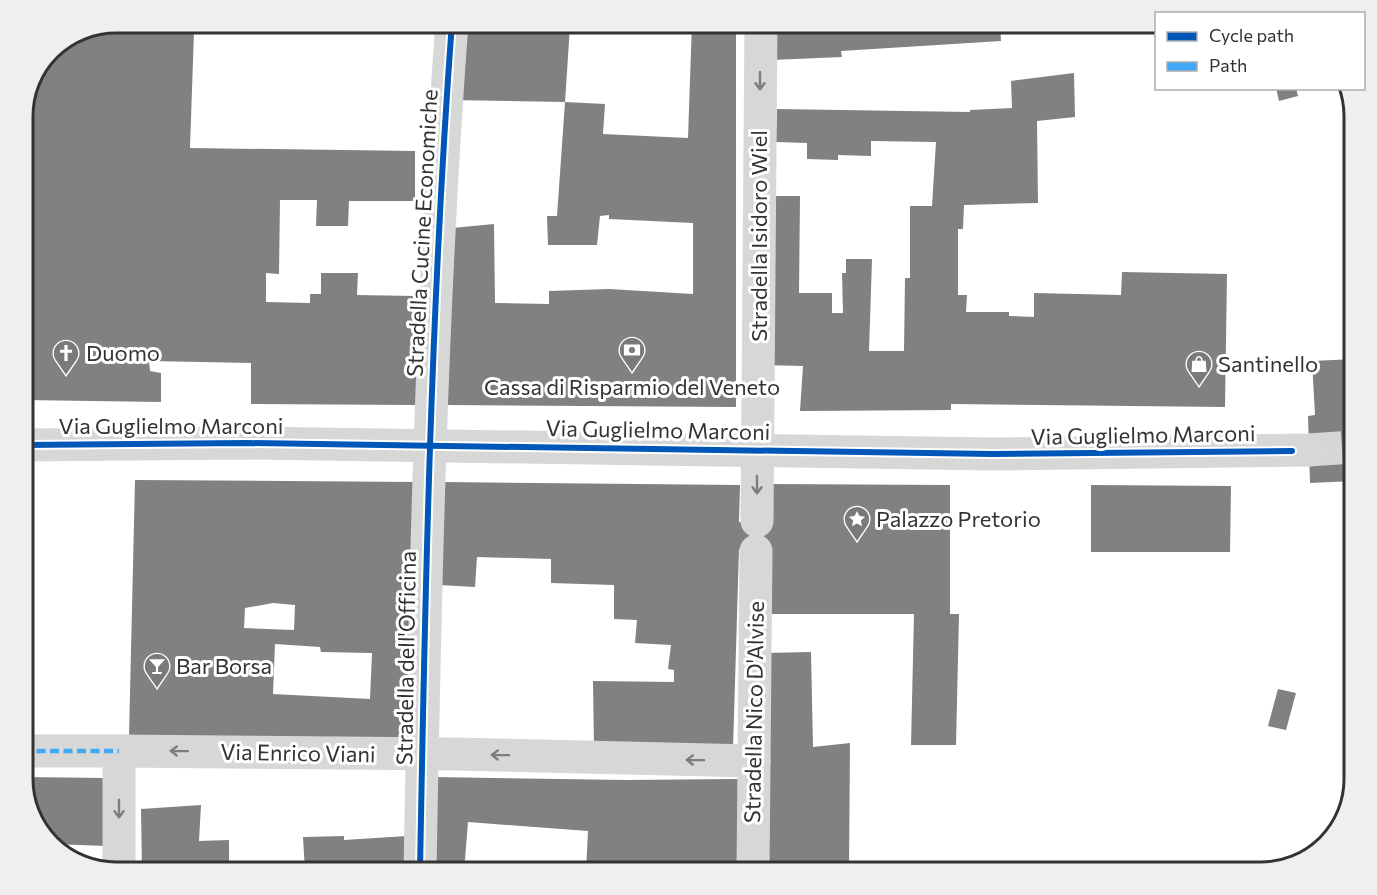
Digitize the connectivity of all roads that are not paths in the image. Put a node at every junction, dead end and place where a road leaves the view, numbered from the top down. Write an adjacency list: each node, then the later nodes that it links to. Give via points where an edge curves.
1 (451, 33): 4 (street, Stradella Cucine Economiche)
2 (760, 33): 5 (street, Stradella Isidoro Wiel, one-way to 5)
3 (33, 445): 4 (street, Via Guglielmo Marconi)
4 (429, 445): 5 (street, Via Guglielmo Marconi); 9 (street, Stradella dell'Officina)
5 (756, 450): 6 (street, Via Guglielmo Marconi, via 993,454); 10 (street, Stradella Nico D'Alvise, one-way to 10)
6 (1309, 450)
7 (33, 751): 8 (street, Via Enrico Viani)
8 (119, 751): 9 (street, Via Enrico Viani, one-way to 8); 11 (street, one-way to 11)
9 (422, 754): 10 (street, Via Enrico Viani, one-way to 9); 12 (street, Stradella dell'Officina)
10 (754, 761): 13 (street, Stradella Nico D'Alvise)
11 (119, 862)
12 (420, 862)
13 (753, 862)

